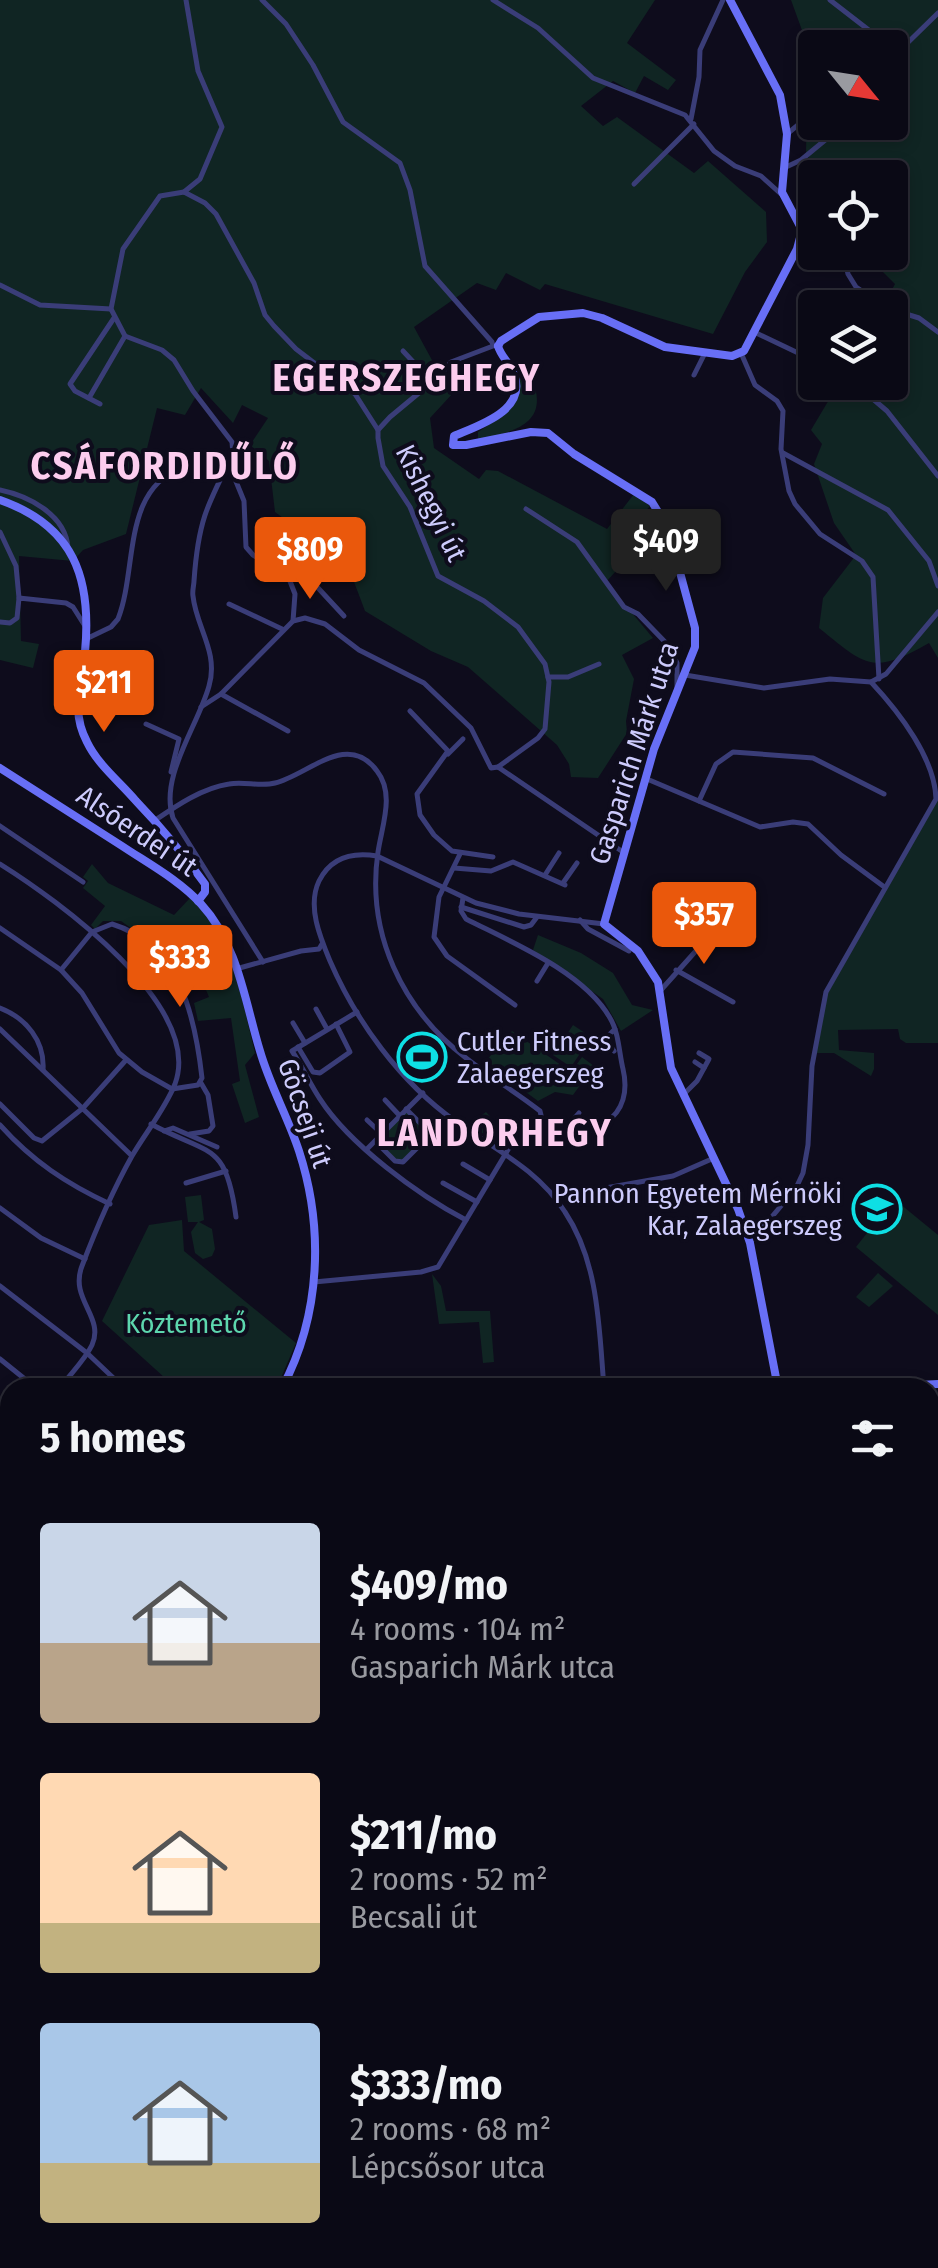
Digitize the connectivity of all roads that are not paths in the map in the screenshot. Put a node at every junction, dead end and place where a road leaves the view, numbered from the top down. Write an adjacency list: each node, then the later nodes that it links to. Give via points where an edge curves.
1 (186, 0): 15 (street, via 198,71 222,127 200,179)
2 (262, 0): 24 (street, via 286,24 343,122 400,163 424,266)
3 (493, 0): 9 (street, via 538,28 598,81)
4 (726, 0): 9 (street, via 700,50); 11 (street, via 776,84)
5 (830, 0): 7 (street)
6 (938, 14): 8 (street)
7 (868, 30)
8 (908, 43)
9 (693, 122): 14 (street); 16 (street, via 714,150)
10 (798, 125): 11 (street)
11 (787, 134): 13 (street)
12 (825, 140): 13 (street)
13 (784, 168): 16 (street)
14 (634, 184)
15 (184, 192): 18 (street, via 160,196 128,239); 34 (street, via 216,214 274,326 355,394)
16 (783, 196): 21 (street, via 805,231)
17 (0, 286): 18 (street, via 40,305)
18 (111, 309): 20 (street)
19 (908, 314): 22 (street)
20 (114, 318): 23 (street); 31 (street, via 70,384)
21 (752, 331): 27 (street); 28 (street)
22 (938, 332)
23 (125, 336): 31 (street); 36 (street, via 174,360 232,442)
24 (496, 346): 26 (street, Kishegyi út, via 536,319 583,313 657,345); 30 (street, Kishegyi út, via 456,358); 56 (street, Gasparich Márk utca, via 514,374 512,397 489,422 455,435 454,445 548,433 652,502 661,512 695,628)
25 (402, 350): 30 (street)
26 (704, 353): 27 (street, Kishegyi út); 29 (street)
27 (741, 353): 35 (street, via 756,385 782,406)
28 (798, 353)
29 (694, 376)
30 (433, 382): 34 (street, Kishegyi út)
31 (88, 398): 33 (street)
32 (874, 400): 38 (street)
33 (100, 404)
34 (378, 430): 57 (street, Kishegyi út, via 383,466 410,507 438,576 518,627)
35 (782, 452): 45 (street, via 888,510 929,561); 58 (street, via 799,510 873,576)
36 (233, 454): 44 (street, via 246,546); 62 (street, via 201,521 194,559 192,597 211,668)
37 (182, 467): 54 (street, via 165,473 140,510 118,619)
38 (938, 476)
39 (0, 490): 43 (street, via 37,502 66,536)
40 (0, 500): 43 (street, via 36,517)
41 (526, 509): 61 (street, via 578,542 624,607 667,644 676,662)
42 (0, 532): 46 (street, via 16,566)
43 (68, 548): 52 (street, via 81,576)
44 (276, 566): 49 (street, via 294,562); 50 (street, via 292,584)
45 (938, 586)
46 (20, 598): 51 (street, via 18,618); 52 (street, via 66,603)
47 (229, 604): 53 (street)
48 (938, 612): 58 (street)
49 (344, 616)
50 (293, 621): 53 (street); 68 (street, via 325,624 424,683 471,728 490,768)
51 (0, 622)
52 (86, 626): 54 (street)
53 (282, 629): 60 (street)
54 (86, 640): 75 (street, via 77,694 83,733)
55 (599, 664): 57 (street, via 568,678)
56 (685, 675): 59 (street, via 764,688); 61 (street, Gasparich Márk utca)
57 (548, 677): 68 (street, via 543,732)
58 (879, 679): 59 (street)
59 (871, 682): 87 (street, via 931,756 936,799)
60 (221, 694): 62 (street); 65 (street)
61 (676, 695): 71 (street, Gasparich Márk utca)
62 (201, 707): 70 (street)
63 (410, 711): 67 (street)
64 (146, 724): 70 (street, via 179,739)
65 (288, 731)
66 (464, 738): 67 (street)
67 (448, 754): 79 (street, via 416,803 434,835)
68 (498, 767): 77 (street)
69 (0, 768): 90 (street, Alsóerdei út)
70 (172, 775): 74 (street)
71 (644, 778): 73 (street); 77 (street, Gasparich Márk utca)
72 (884, 794): 73 (street, via 812,758 733,752 716,764)
73 (699, 802): 87 (street, via 760,827 808,824)
74 (170, 810): 75 (street); 80 (street, via 218,787 277,783 326,758 350,755 371,764 385,787); 100 (street)
75 (154, 821): 90 (street, Göcseji út, via 205,884)
76 (0, 826): 86 (street)
77 (623, 852): 94 (street, Gasparich Márk utca)
78 (559, 853): 85 (street)
79 (460, 854): 81 (street); 84 (street)
80 (377, 856): 88 (street); 98 (street, via 340,859 320,879 314,902); 141 (street, via 379,925 409,1000 457,1050 540,1111)
81 (492, 857)
82 (577, 863): 85 (street, via 564,884)
83 (0, 864): 97 (street)
84 (454, 868): 85 (street, via 491,871 513,862); 88 (street)
85 (545, 875)
86 (83, 882)
87 (884, 886): 161 (street, via 824,998 803,1174)
88 (443, 888): 89 (street); 108 (street, via 434,922 438,946)
89 (463, 898): 91 (street); 92 (street)
90 (198, 901): 102 (street, Göcseji út, via 221,931)
91 (461, 908): 92 (street, via 524,927); 101 (street, via 466,919)
92 (538, 917): 93 (street)
93 (580, 920): 94 (street); 99 (street)
94 (604, 924): 99 (street)
95 (0, 928): 103 (street)
96 (752, 930): 104 (street, via 727,916)
97 (92, 932): 103 (street); 124 (street, via 109,924 126,930 179,979 196,1026); 125 (street, via 142,982 166,1020 178,1056)
98 (322, 944): 100 (street); 111 (street)
99 (629, 951): 106 (street, via 651,968)
100 (263, 962): 102 (street)
101 (548, 963): 105 (street); 115 (street, via 596,1000)
102 (236, 969): 163 (street, Göcseji út, via 303,1164 315,1235)
103 (60, 970): 120 (street)
104 (676, 970): 106 (street); 107 (street)
105 (538, 981)
106 (661, 990): 127 (street, via 668,1057)
107 (733, 1002)
108 (515, 1005)
109 (0, 1008): 123 (street, via 31,1030)
110 (316, 1009): 116 (street)
111 (357, 1012): 113 (street); 126 (street)
112 (293, 1023): 117 (street)
113 (336, 1024): 116 (street); 117 (street, via 350,1052 320,1073)
114 (0, 1029): 123 (street)
115 (615, 1029): 118 (street, via 605,1039); 141 (street, via 626,1086 617,1112 591,1130)
116 (327, 1030): 117 (street)
117 (298, 1047): 144 (street, via 321,1101)
118 (614, 1050)
119 (699, 1053): 122 (street, via 709,1059)
120 (126, 1060): 125 (street); 130 (street)
121 (694, 1062): 122 (street)
122 (704, 1068): 127 (street)
123 (43, 1070): 130 (street)
124 (201, 1082): 125 (street); 139 (street, via 213,1126)
125 (172, 1089): 136 (street)
126 (423, 1093): 131 (street); 145 (street)
127 (683, 1096): 148 (street)
128 (385, 1100): 133 (street)
129 (0, 1104): 130 (street, via 40,1141)
130 (83, 1108): 146 (street)
131 (406, 1110): 133 (street); 147 (street, via 428,1137 403,1162)
132 (579, 1114): 135 (street, via 568,1126)
133 (400, 1116): 140 (street)
134 (367, 1120): 140 (street)
135 (552, 1121)
136 (151, 1124): 138 (street); 146 (street)
137 (0, 1125): 157 (street, via 46,1168)
138 (164, 1131): 139 (street); 151 (street, via 214,1153)
139 (190, 1134): 143 (street)
140 (382, 1134): 142 (street)
141 (546, 1136): 145 (street)
142 (375, 1141): 144 (street); 147 (street)
143 (217, 1146)
144 (368, 1149): 149 (street)
145 (505, 1153): 152 (street); 155 (street)
146 (132, 1156): 157 (street)
147 (390, 1156): 149 (street)
148 (714, 1158): 155 (street, via 673,1176); 161 (street)
149 (384, 1164): 160 (street)
150 (463, 1164): 152 (street)
151 (227, 1171): 153 (street); 159 (street)
152 (490, 1180): 156 (street)
153 (186, 1183)
154 (443, 1183): 156 (street)
155 (555, 1197): 171 (street, via 590,1270)
156 (478, 1202): 160 (street)
157 (110, 1204): 162 (street)
158 (0, 1208): 162 (street)
159 (236, 1217)
160 (467, 1220): 163 (street, via 432,1270)
161 (750, 1243): 172 (street)
162 (85, 1259): 165 (street, via 79,1293 95,1329)
163 (314, 1282): 170 (street, Göcseji út)
164 (0, 1286): 165 (street)
165 (87, 1353): 168 (street); 169 (street)
166 (0, 1359): 167 (street)
167 (24, 1378)
168 (68, 1378)
169 (113, 1378)
170 (286, 1378)
171 (603, 1378)
172 (776, 1378)

